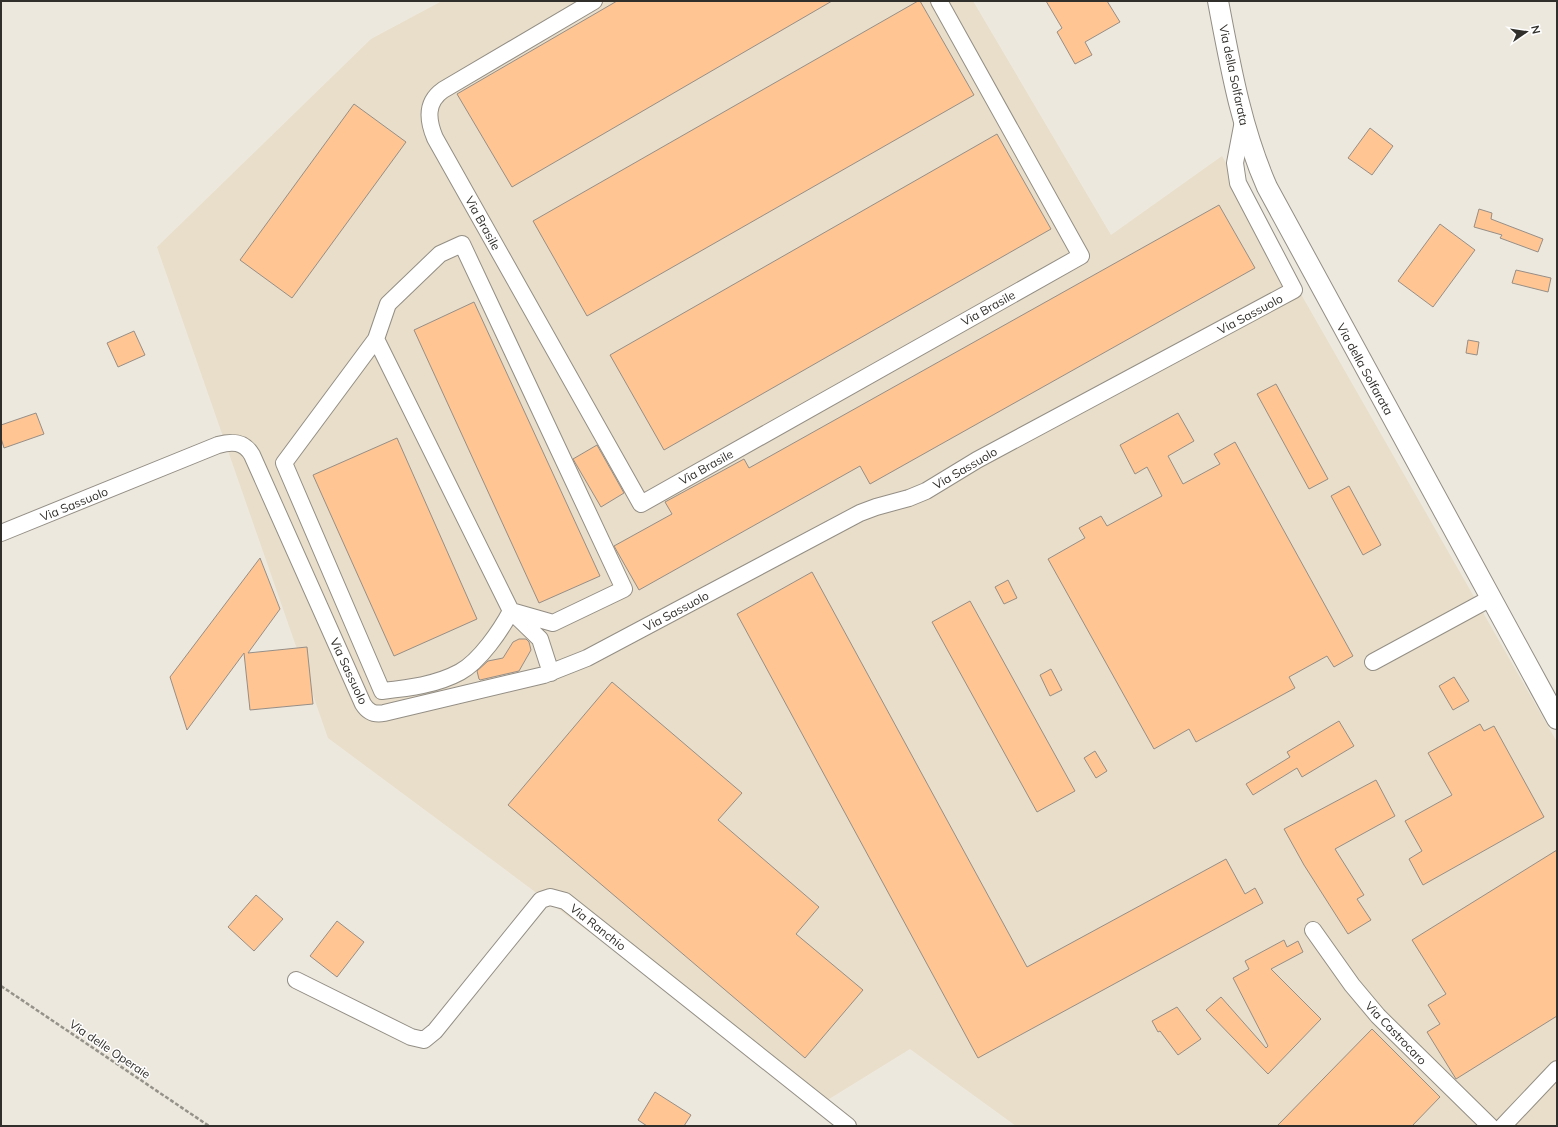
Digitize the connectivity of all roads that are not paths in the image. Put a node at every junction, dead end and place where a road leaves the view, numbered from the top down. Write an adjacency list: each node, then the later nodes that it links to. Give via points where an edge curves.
1 (594, 1): 2 (street, Via Brasile, via 443,90 432,101 429,115 435,138 641,504 1081,256)
2 (939, 1)
3 (1218, 1): 4 (main road, Via della Solfarata)
4 (1243, 121): 7 (main road, Via della Solfarata, via 1267,187); 10 (street, Via Sassuolo, via 1235,163 1238,183 1294,290 984,456 926,491 860,513 587,658)
5 (376, 339): 8 (street); 8 (street, via 284,463 382,692 424,686 461,671 498,634); 8 (street, via 388,304 440,254 462,244 624,589 553,623)
6 (1, 533): 10 (street, Via Sassuolo, via 218,445 239,443 247,447 252,455 363,704 368,710 375,714 384,713)
7 (1491, 598): 9 (street); 11 (main road, Via della Solfarata)
8 (512, 611): 10 (street, via 540,639)
9 (1373, 662)
10 (551, 673)
11 (1557, 719)
12 (1313, 930): 16 (street, Via Castrocaro, via 1339,968 1378,1016)
13 (296, 980): 15 (street, Via Ranchio, via 411,1037 424,1040 432,1035 541,900 550,897 565,901)
14 (1555, 1075): 17 (street)
15 (848, 1126)
16 (1490, 1126)
17 (1503, 1126)

